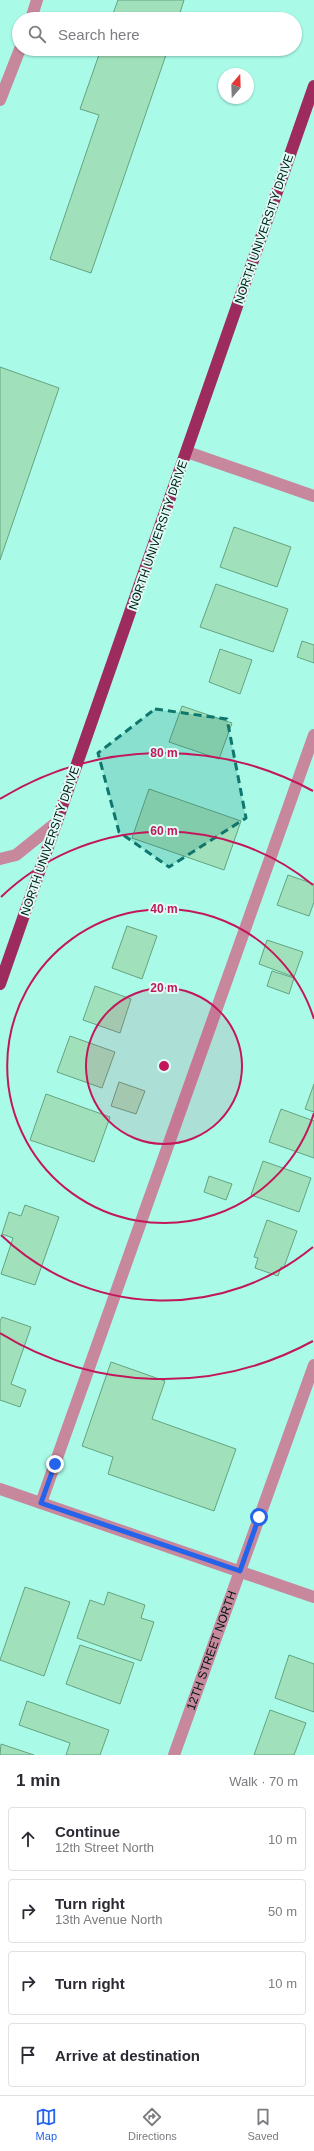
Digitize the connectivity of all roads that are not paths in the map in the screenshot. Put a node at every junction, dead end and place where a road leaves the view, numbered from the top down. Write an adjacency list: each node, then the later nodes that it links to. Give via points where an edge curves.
1 (37, 0): 2 (street)
2 (33, 12)
3 (17, 56): 5 (street)
4 (314, 86): 6 (main road, NORTH UNIVERSITY DRIVE)
5 (0, 100)
6 (187, 452): 7 (street); 9 (main road, NORTH UNIVERSITY DRIVE)
7 (314, 496)
8 (314, 736): 14 (street)
9 (57, 822): 10 (street, via 16,855); 11 (main road, NORTH UNIVERSITY DRIVE)
10 (0, 859)
11 (0, 984)
12 (314, 1365): 15 (street, 12TH STREET NORTH)
13 (0, 1489): 14 (street)
14 (41, 1503): 15 (street)
15 (240, 1571): 16 (street); 17 (street, 12TH STREET NORTH)
16 (314, 1597)
17 (174, 1755)

